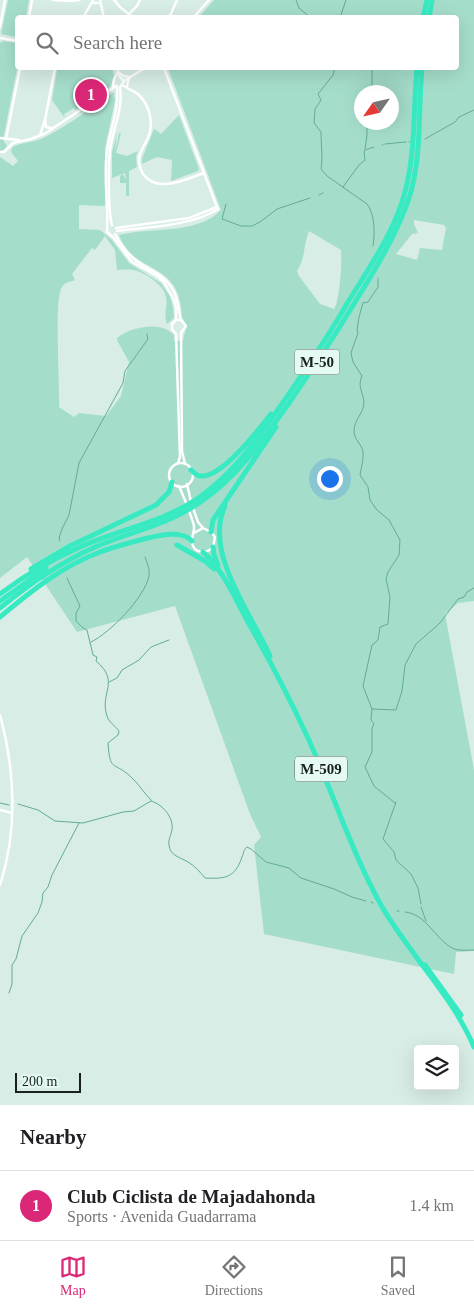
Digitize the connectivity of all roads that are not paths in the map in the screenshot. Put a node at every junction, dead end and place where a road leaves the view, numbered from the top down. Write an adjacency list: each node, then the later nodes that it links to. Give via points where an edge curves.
1 (5, 0): 20 (street)
2 (32, 0): 13 (street)
3 (53, 0): 4 (street)
4 (79, 0)
5 (114, 0): 12 (street)
6 (140, 0): 12 (street)
7 (178, 0): 16 (street)
8 (209, 0): 17 (street)
9 (427, 0): 18 (highway)
10 (432, 0): 19 (highway)
11 (93, 1): 14 (street); 15 (street)
12 (130, 13)
13 (30, 15)
14 (85, 15)
15 (103, 15)
16 (170, 15)
17 (196, 15)
18 (424, 15)
19 (430, 15)
20 (0, 27)
21 (0, 38): 22 (street)
22 (15, 40)
23 (20, 70): 40 (street)
24 (55, 70): 34 (street)
25 (142, 70): 31 (street)
26 (165, 70): 44 (street)
27 (417, 70): 53 (highway, M-50, via 411,166 401,205 376,256)
28 (422, 70): 52 (highway, M-50, via 416,166 406,207 364,287)
29 (118, 72): 30 (street); 31 (street)
30 (118, 77): 32 (street); 32 (street, via 113,81)
31 (130, 77): 32 (street); 33 (street)
32 (119, 86): 33 (street); 36 (street); 45 (street, via 120,112 110,153); 46 (street, via 106,163)
33 (128, 88): 44 (street, via 144,101 150,116 150,135 139,160 147,179 164,184)
34 (45, 120): 35 (street); 36 (street, via 46,127)
35 (43, 128): 37 (street); 38 (street)
36 (54, 128): 37 (street)
37 (46, 133): 38 (street)
38 (40, 136): 41 (street)
39 (0, 138): 40 (street)
40 (6, 140): 41 (street); 42 (street)
41 (23, 140): 42 (street, via 12,143)
42 (8, 149): 43 (street)
43 (0, 152)
44 (204, 173): 47 (street, via 216,208 190,221)
45 (112, 225): 46 (street); 47 (street)
46 (108, 227): 47 (street, via 107,232)
47 (115, 232): 48 (street, via 132,262 164,282 174,300); 49 (street, via 134,259 166,280 177,299)
48 (176, 320): 49 (street); 50 (street, via 171,326)
49 (180, 320): 51 (street, via 186,326)
50 (176, 334): 51 (street); 54 (street)
51 (181, 334): 55 (street, via 182,450)
52 (320, 359): 60 (highway); 69 (highway, M-50, via 248,458 216,491 163,522)
53 (312, 360): 56 (highway, via 237,454 206,476 199,476); 65 (highway, M-50, via 254,442 212,488 167,515)
54 (178, 463): 55 (street); 57 (street, via 170,472)
55 (185, 464): 56 (street)
56 (191, 470): 58 (street)
57 (172, 482): 59 (street); 70 (highway, via 170,492 156,505 45,560)
58 (187, 484): 59 (street); 61 (street)
59 (179, 486): 63 (street, via 192,518)
60 (231, 492): 62 (highway, via 213,520); 75 (highway, via 219,522 224,564)
61 (203, 528): 62 (street); 63 (street)
62 (211, 532): 67 (street, M-509, via 215,537)
63 (194, 533): 64 (street)
64 (192, 541): 68 (street, M-509, via 195,549); 74 (highway, via 185,536 165,535 100,552 41,584)
65 (95, 542): 70 (highway, via 40,568); 72 (highway, M-50, via 49,566)
66 (177, 545): 71 (highway, via 211,566)
67 (213, 547): 68 (street); 75 (highway, M-509, via 216,562)
68 (203, 552): 71 (highway, M-509)
69 (76, 556): 73 (highway, M-50, via 37,578); 74 (highway, via 35,585)
70 (0, 594)
71 (233, 596): 80 (highway, M-509, via 307,736 378,899 395,928)
72 (0, 601)
73 (0, 608)
74 (0, 616)
75 (270, 656): 80 (highway, M-509, via 308,732 383,903)
76 (0, 714): 78 (street, via 11,773)
77 (0, 810): 78 (street)
78 (12, 814): 79 (street, via 8,852)
79 (0, 883)
80 (438, 984): 81 (highway, M-509)
81 (454, 1007): 82 (highway, M-509); 83 (highway, M-509)
82 (474, 1039)
83 (474, 1047)

